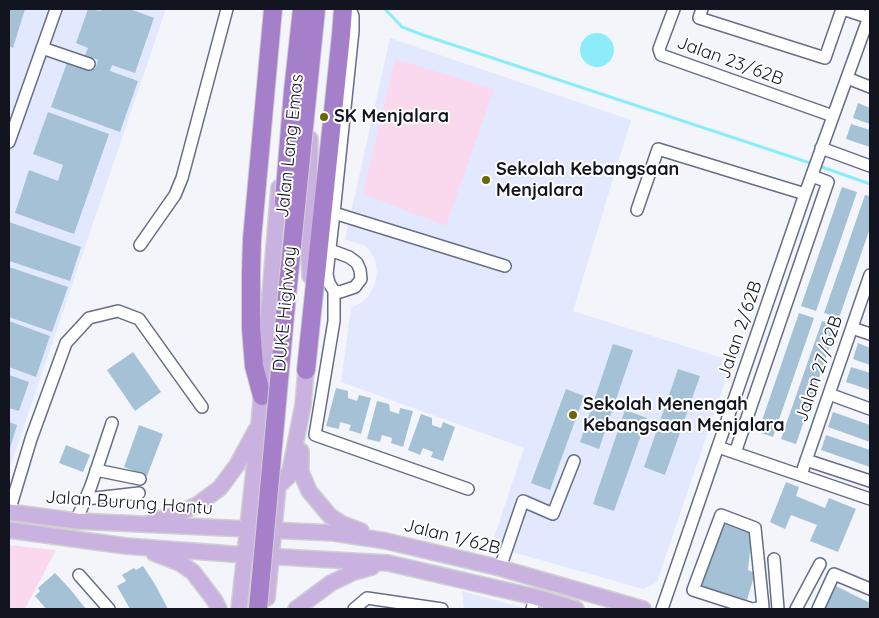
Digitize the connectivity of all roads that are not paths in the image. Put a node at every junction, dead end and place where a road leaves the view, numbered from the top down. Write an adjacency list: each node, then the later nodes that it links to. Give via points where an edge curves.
1 (56, 9): 14 (street)
2 (227, 9): 27 (street, via 176,195)
3 (273, 9): 36 (highway, via 252,239 251,328 254,366)
4 (294, 9): 36 (main road, Jalan Lang Emas)
5 (302, 9): 75 (highway, DUKE Highway, bridge)
6 (316, 9): 76 (highway, DUKE Highway, bridge)
7 (322, 9): 19 (main road, Jalan Lang Emas)
8 (343, 9): 34 (highway)
9 (350, 9): 26 (street, via 353,31)
10 (674, 9): 18 (street, Jalan 23/62B, via 659,48 661,55)
11 (702, 9): 12 (street, via 699,18 825,58)
12 (843, 9): 13 (street)
13 (870, 17): 16 (street, Jalan 2/62B)
14 (42, 48): 15 (street); 20 (street)
15 (89, 64)
16 (847, 78): 17 (street); 18 (street, Jalan 2/62B)
17 (870, 87)
18 (833, 116): 21 (street, Jalan 2/62B)
19 (310, 134): 34 (main road, via 310,283); 50 (main road, Jalan Lang Emas, via 291,311)
20 (9, 142)
21 (821, 148): 22 (street); 23 (street, Jalan 2/62B)
22 (870, 166)
23 (812, 176): 24 (street, Jalan 2/62B); 43 (street, via 828,182)
24 (805, 194): 25 (street, via 658,149); 42 (street, Jalan 2/62B)
25 (637, 210)
26 (334, 213): 28 (street); 29 (street)
27 (140, 245)
28 (330, 250): 31 (street, via 326,274); 31 (street, via 357,264 361,279 355,288)
29 (505, 266)
30 (870, 275): 32 (street, Jalan 27/62B)
31 (334, 291): 51 (street, via 334,321 315,436)
32 (852, 328): 33 (street); 35 (street, Jalan 27/62B)
33 (870, 334)
34 (306, 370): 37 (main road)
35 (829, 394): 39 (street); 44 (street, Jalan 27/62B)
36 (262, 396): 41 (main road, Jalan Lang Emas)
37 (303, 405): 50 (main road, via 289,476); 61 (main road, via 301,472 309,492 336,520)
38 (202, 407): 55 (street, via 138,319 118,311 89,318 66,343)
39 (870, 408)
40 (112, 423): 46 (street)
41 (259, 424): 57 (main road, via 236,465 220,488 209,497 172,516); 58 (main road)
42 (718, 447): 43 (street); 83 (street, Jalan 2/62B)
43 (735, 453): 47 (street)
44 (806, 460): 47 (street, Jalan 27/62B); 49 (street)
45 (574, 461): 68 (street, via 553,514 522,501)
46 (96, 470): 48 (street); 53 (street)
47 (801, 475): 54 (street)
48 (140, 479)
49 (870, 481)
50 (278, 486): 60 (main road, Jalan Lang Emas)
51 (468, 489)
52 (139, 493): 53 (street)
53 (86, 499): 56 (street)
54 (870, 499)
55 (9, 512): 56 (main road, Jalan Burung Hantu)
56 (76, 521): 57 (main road, Jalan Burung Hantu)
57 (131, 525): 58 (main road, Jalan Burung Hantu)
58 (247, 529): 60 (main road, Jalan 1/62B); 63 (main road)
59 (9, 530): 62 (main road)
60 (274, 531): 61 (main road, Jalan 1/62B, via 334,533); 64 (main road, Jalan Lang Emas)
61 (386, 540): 68 (main road, Jalan 1/62B)
62 (126, 546): 63 (main road); 73 (main road, via 160,554 180,563 193,572)
63 (245, 555): 64 (main road); 74 (main road)
64 (272, 557): 66 (main road); 77 (main road, Jalan Lang Emas)
65 (774, 559): 85 (street)
66 (388, 563): 71 (main road); 78 (main road, via 343,576)
67 (820, 564): 86 (street)
68 (500, 568): 82 (main road, Jalan 1/62B)
69 (79, 575): 72 (street)
70 (870, 590): 87 (street, via 834,574)
71 (533, 603): 81 (main road)
72 (109, 609)
73 (219, 609)
74 (239, 609)
75 (246, 609)
76 (258, 609)
77 (266, 609)
78 (296, 609)
79 (354, 609): 80 (street, via 366,598)
80 (442, 609)
81 (576, 609)
82 (644, 609)
83 (662, 609)
84 (752, 609): 84 (street, via 693,590 721,515 755,528 763,608)
85 (778, 609)
86 (796, 609)
87 (818, 609)

